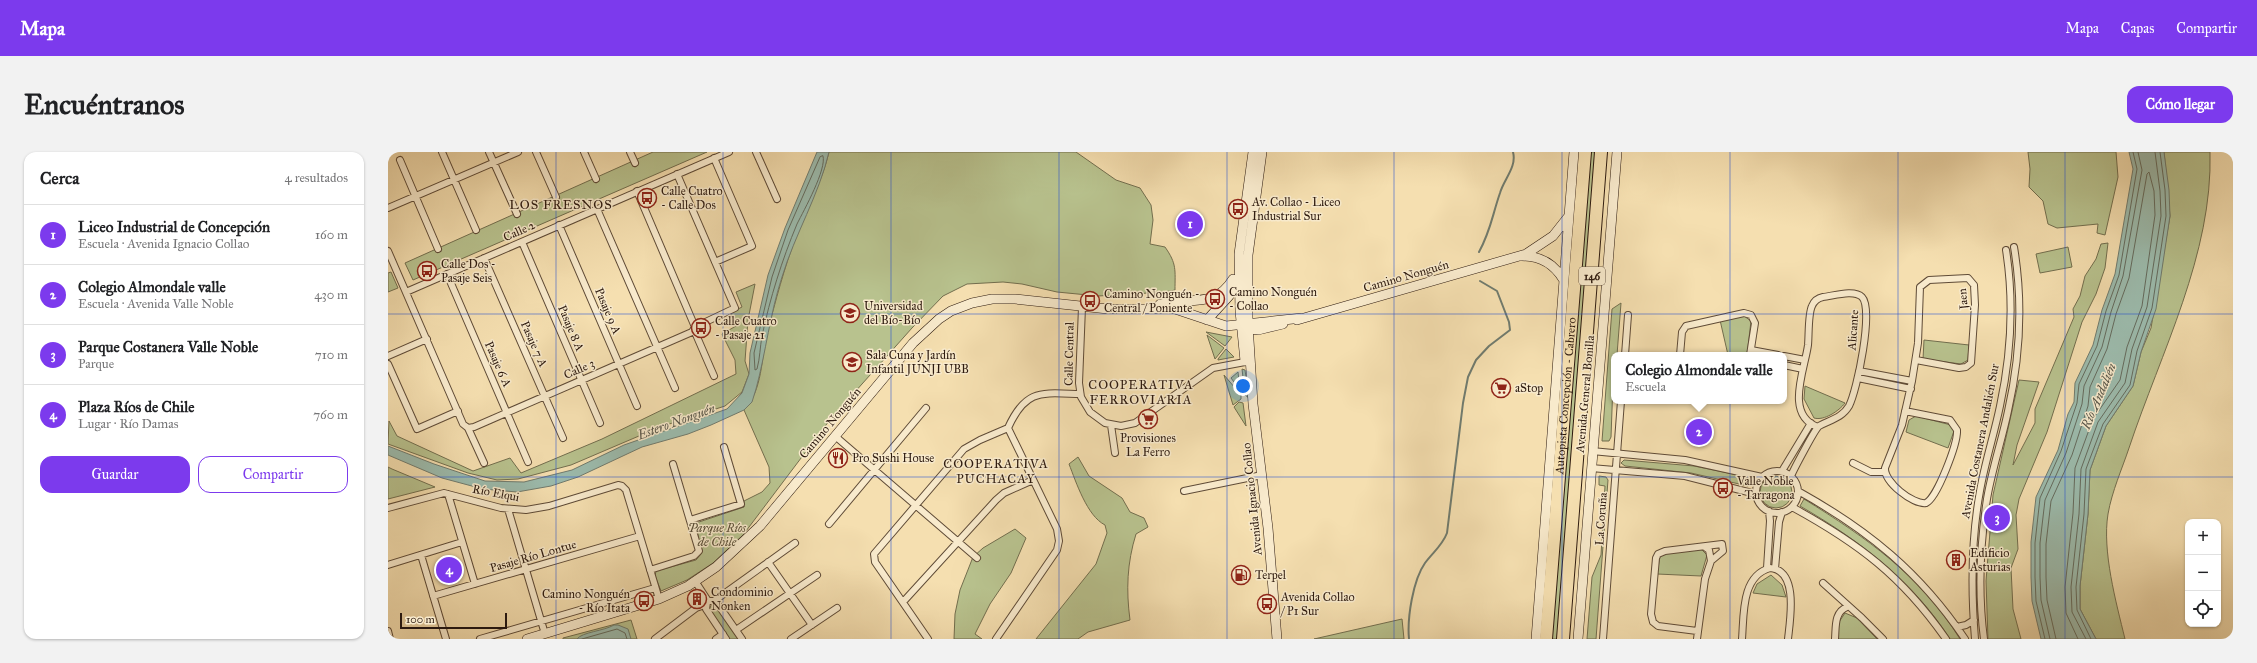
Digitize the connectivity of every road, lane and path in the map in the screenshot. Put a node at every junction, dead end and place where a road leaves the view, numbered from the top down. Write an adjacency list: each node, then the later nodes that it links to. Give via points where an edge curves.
1 (442, 152): 21 (street)
2 (490, 152): 17 (street)
3 (518, 152): 17 (street)
4 (536, 152): 24 (street)
5 (584, 152): 20 (street)
6 (630, 152): 18 (street)
7 (728, 152): 15 (street, Calle 2)
8 (756, 152): 25 (street)
9 (1253, 152): 37 (main road, Avenida Ignacio Collao)
10 (1262, 152): 51 (main road, Avenida Ignacio Collao, via 1248,255)
11 (1574, 152): 29 (main road)
12 (1585, 152): 169 (highway, Autopista Concepción - Cabrero / 146)
13 (1601, 152): 170 (highway, Autopista Concepción - Cabrero / 146)
14 (1617, 152): 92 (main road, Avenida General Bonilla)
15 (714, 158): 19 (street, Calle 2); 42 (street, via 752,246)
16 (400, 160): 23 (street)
17 (494, 162): 21 (street); 28 (street)
18 (636, 163)
19 (677, 174): 22 (street, Calle 2); 42 (street)
20 (596, 179)
21 (454, 180): 23 (street); 31 (street)
22 (637, 191): 27 (street, Calle 2); 52 (street)
23 (416, 196): 26 (street); 34 (street)
24 (556, 197)
25 (777, 199)
26 (388, 208)
27 (596, 209): 30 (street, Calle 2); 54 (street)
28 (517, 214)
29 (1569, 216): 39 (main road, Camino Nonguén, via 1544,244); 45 (main road)
30 (559, 225): 32 (street, Calle 2); 64 (street, Pasaje 9 A)
31 (476, 230)
32 (522, 242): 41 (street, Calle 2); 70 (street, Pasaje 8 A)
33 (2014, 247): 38 (street, Avenida Costanera Andalién Sur)
34 (438, 249)
35 (388, 250): 46 (street)
36 (2006, 250): 40 (street, Avenida Costanera Andalién Sur)
37 (1239, 254): 44 (main road); 51 (main road, Avenida Ignacio Collao)
38 (2015, 256): 40 (street); 121 (street, Avenida Costanera Andalién Sur, via 2018,297 2016,362 2008,411 1990,484)
39 (1516, 257): 45 (main road, Camino Nonguén, via 1533,257 1546,262); 51 (main road, Camino Nonguén, via 1258,330)
40 (2008, 257): 120 (street, Avenida Costanera Andalién Sur, via 2010,304 2007,366 1980,492)
41 (484, 258): 43 (street, Calle 2); 75 (street, Pasaje 7 A)
42 (715, 262): 52 (street, Calle 3, via 735,308)
43 (447, 274): 46 (street, Calle 2); 82 (street, Pasaje 6 A)
44 (1233, 279): 48 (main road, via 1223,293 1211,299 1174,302); 50 (main road, via 1229,296)
45 (1564, 279): 168 (main road)
46 (406, 292): 53 (street)
47 (1082, 307): 48 (main road, Camino Nonguén); 74 (street, Calle Central); 89 (main road, Camino Nonguén, via 1003,299 972,303 951,311 913,343)
48 (1147, 308): 50 (main road, Camino Nonguén, via 1180,310)
49 (1628, 315): 55 (street)
50 (1207, 320): 51 (main road, Camino Nonguén, via 1226,326)
51 (1246, 327): 62 (main road, Avenida Ignacio Collao); 76 (main road, Avenida Ignacio Collao)
52 (694, 329): 54 (street, Calle 3); 68 (street)
53 (426, 339): 58 (street); 80 (street)
54 (657, 347): 64 (street, Calle 3); 72 (street)
55 (1625, 352)
56 (1680, 352): 57 (street, via 1682,332 1686,326 1744,313 1751,316 1755,323)
57 (1751, 352)
58 (388, 356)
59 (1787, 357): 60 (street)
60 (1806, 360): 66 (street, Alicante); 67 (street, Alicante, via 1810,308 1814,302 1855,293 1861,296 1865,305 1865,334)
61 (1916, 360): 61 (street, Jaen, via 1920,287 1929,280 1968,278 1974,285 1975,306 1971,363 1959,368); 71 (street, Jaen)
62 (1246, 362): 76 (main road, Avenida Ignacio Collao); 85 (street, via 1217,366 1138,421 1126,426)
63 (388, 364): 80 (street, via 417,429)
64 (619, 364): 70 (street, Calle 3); 78 (street, Pasaje 9 A)
65 (1787, 366): 66 (street)
66 (1803, 369): 84 (street, Alicante, via 1799,398)
67 (1859, 371): 69 (street, Alicante); 71 (street)
68 (714, 376)
69 (1858, 378): 73 (street); 86 (street, Alicante, via 1847,409 1837,418)
70 (582, 380): 75 (street, Calle 3); 83 (street, Pasaje 8 A)
71 (1912, 381): 73 (street, Jaen)
72 (675, 388)
73 (1910, 389): 81 (street, Jaen)
74 (1080, 394): 85 (street, Calle Central, via 1090,412 1099,420); 88 (street, via 1036,395 1021,406)
75 (545, 396): 82 (street, Calle 3); 90 (street, Pasaje 7 A)
76 (1254, 404): 104 (main road, Avenida Ignacio Collao)
77 (1621, 404): 94 (street, La Coruña)
78 (637, 406)
79 (926, 408): 100 (street)
80 (458, 411): 87 (street, via 463,424)
81 (1905, 411): 103 (street, Jaen); 103 (street, via 1953,422 1957,433 1952,450 1934,497 1926,503 1916,502 1888,481)
82 (507, 413): 87 (street, Calle 3); 95 (street, Pasaje 6 A)
83 (600, 423)
84 (1810, 423): 86 (street); 102 (street)
85 (1111, 425): 93 (street)
86 (1818, 427): 106 (street)
87 (468, 428): 96 (street)
88 (1008, 428): 107 (street); 112 (street, via 968,446)
89 (835, 436): 100 (street); 137 (main road, Camino Nonguén, via 750,536 725,559)
90 (563, 438)
91 (724, 447): 118 (street, via 740,504)
92 (1592, 452): 94 (street); 99 (main road, Avenida General Bonilla)
93 (1115, 453)
94 (1617, 454): 101 (street, La Coruña); 105 (street, via 1685,460)
95 (528, 462)
96 (484, 463)
97 (1853, 463): 103 (street, via 1871,472)
98 (673, 464): 118 (street)
99 (1591, 468): 101 (street); 171 (main road, Avenida General Bonilla)
100 (874, 470): 112 (street); 119 (street)
101 (1616, 470): 111 (street, via 1691,477); 172 (street, La Coruña)
102 (1782, 471): 105 (street); 106 (street)
103 (1884, 472)
104 (1262, 475): 108 (street); 167 (main road, Avenida Ignacio Collao)
105 (1762, 476): 111 (street, via 1757,484)
106 (1791, 476): 109 (street)
107 (1033, 480): 123 (street, via 1004,493); 166 (street, via 1058,533 1059,546)
108 (1184, 491)
109 (1798, 491): 113 (street); 151 (street, via 1843,517 1889,551 1930,592)
110 (448, 494): 114 (street, Río Elqui); 115 (street, Río Elqui); 124 (street)
111 (1756, 494): 116 (street, via 1760,504)
112 (916, 505): 123 (street); 145 (street, via 876,550 874,556 875,562)
113 (1792, 507): 117 (street); 178 (street, via 1846,538 1882,565 1912,595)
114 (388, 508)
115 (508, 509): 122 (street, Río Elqui, via 541,508 618,485 626,490); 133 (street)
116 (1769, 511): 117 (street); 132 (street)
117 (1782, 512): 134 (street, via 1778,525)
118 (690, 520): 135 (street, via 699,550 697,554)
119 (829, 524)
120 (1974, 533): 121 (street, Avenida Costanera Andalién Sur); 148 (street, Avenida Costanera Andalién Sur)
121 (1983, 534): 181 (street, Avenida Costanera Andalién Sur, via 1981,592)
122 (640, 536): 133 (street, Pasaje Río Lontue); 135 (street)
123 (959, 541): 128 (street); 145 (street)
124 (462, 542): 127 (street); 139 (street)
125 (795, 543): 130 (street)
126 (1705, 548): 129 (street, via 1710,552); 129 (street, via 1716,544 1723,545 1723,551); 154 (street, via 1663,551 1658,554 1655,561 1651,614 1653,622 1658,626)
127 (421, 555): 131 (street); 142 (street)
128 (977, 558)
129 (1711, 560): 154 (street, via 1706,573)
130 (768, 562): 141 (street); 144 (street)
131 (388, 565)
132 (1767, 568): 134 (street); 174 (street, via 1754,578 1748,587)
133 (526, 569): 139 (street, Pasaje Río Lontue); 149 (street)
134 (1775, 569): 175 (street, via 1791,590)
135 (650, 570): 140 (street)
136 (817, 575): 141 (street)
137 (694, 581): 143 (main road, Camino Nonguén); 144 (street)
138 (1823, 583): 146 (street)
139 (475, 584): 142 (street, Pasaje Río Lontue)
140 (655, 588): 143 (street); 149 (street)
141 (790, 594): 150 (street); 152 (street)
142 (433, 596): 158 (street)
143 (659, 599): 155 (main road, Camino Nonguén)
144 (709, 602): 152 (street); 156 (street); 161 (street, via 696,608)
145 (903, 602): 165 (street)
146 (1848, 607): 176 (street, via 1837,617); 177 (street)
147 (837, 608): 150 (street)
148 (1974, 620): 151 (street); 180 (street, Avenida Costanera Andalién Sur)
149 (542, 621): 155 (street); 159 (street)
150 (812, 625): 164 (street)
151 (1957, 627): 179 (street)
152 (736, 630): 163 (street)
153 (388, 631): 157 (street)
154 (1697, 631): 173 (street)
155 (545, 634): 160 (main road, Camino Nonguén)
156 (725, 637): 162 (street)
157 (390, 639)
158 (446, 639)
159 (480, 639)
160 (527, 639)
161 (654, 639)
162 (716, 639)
163 (742, 639)
164 (792, 639)
165 (928, 639)
166 (996, 639)
167 (1277, 639)
168 (1536, 639)
169 (1546, 639)
170 (1563, 639)
171 (1578, 639)
172 (1603, 639)
173 (1696, 639)
174 (1742, 639)
175 (1788, 639)
176 (1835, 639)
177 (1883, 639)
178 (1946, 639)
179 (1965, 639)
180 (1975, 639)
181 (1984, 639)

